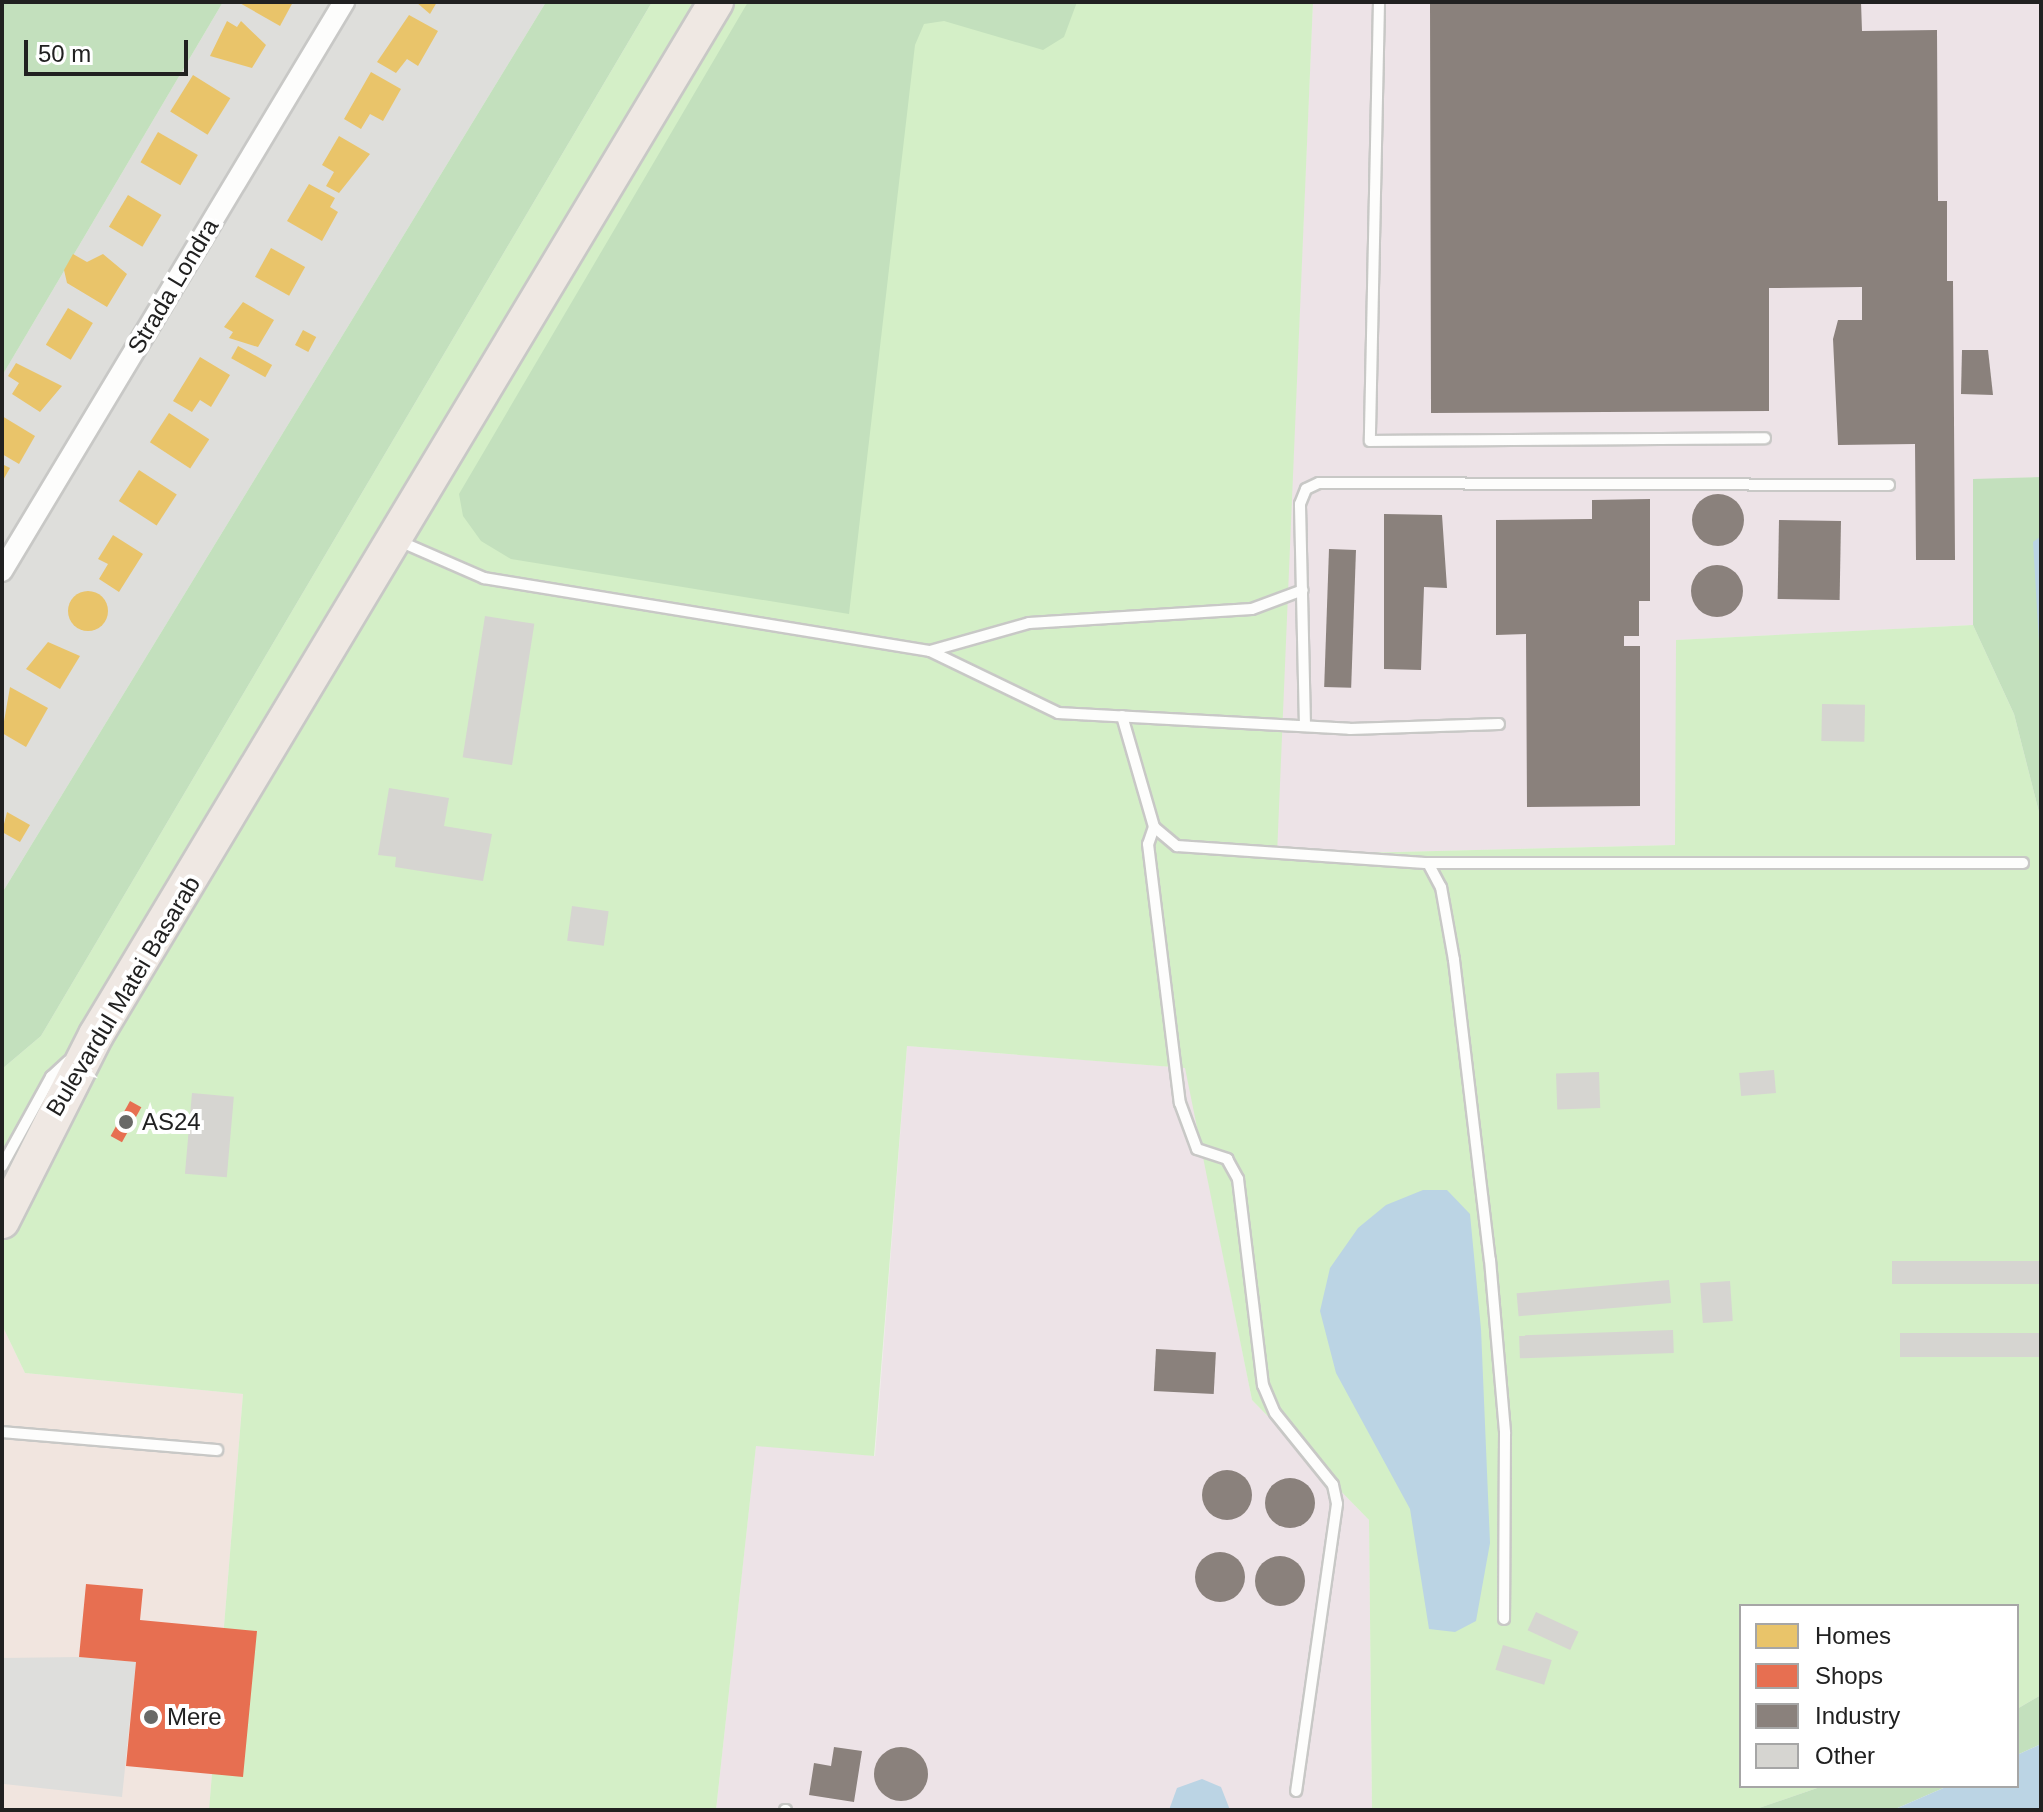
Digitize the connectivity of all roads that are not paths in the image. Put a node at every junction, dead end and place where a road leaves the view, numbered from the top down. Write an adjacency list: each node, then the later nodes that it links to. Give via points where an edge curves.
1 (344, 2): 7 (street, Strada Londra)
2 (716, 2): 6 (highway, Bulevardul Matei Basarab)
3 (1379, 2): 4 (lane, via 1370,441)
4 (1765, 438)
5 (1889, 485): 8 (lane, via 1334,480 1306,489 1300,504)
6 (393, 538): 9 (lane, via 484,578); 16 (highway, Bulevardul Matei Basarab)
7 (2, 571)
8 (1303, 590): 9 (lane, via 1252,609 1029,623); 12 (lane)
9 (930, 651): 10 (lane, via 1058,713)
10 (1122, 716): 12 (lane); 13 (lane)
11 (1499, 724): 12 (lane)
12 (1305, 726)
13 (1154, 827): 14 (lane, via 1177,846); 22 (lane, via 1148,844 1180,1103 1197,1149 1227,1159 1238,1179 1263,1385 1275,1413 1333,1485 1337,1504)
14 (1428, 863): 15 (lane); 21 (lane, via 1441,887 1454,960 1490,1260 1505,1433)
15 (2023, 863)
16 (96, 1035): 17 (lane, via 51,1077); 18 (highway, Bulevardul Matei Basarab)
17 (2, 1166)
18 (2, 1221)
19 (2, 1432): 20 (lane)
20 (217, 1450)
21 (1504, 1619)
22 (1296, 1791)

